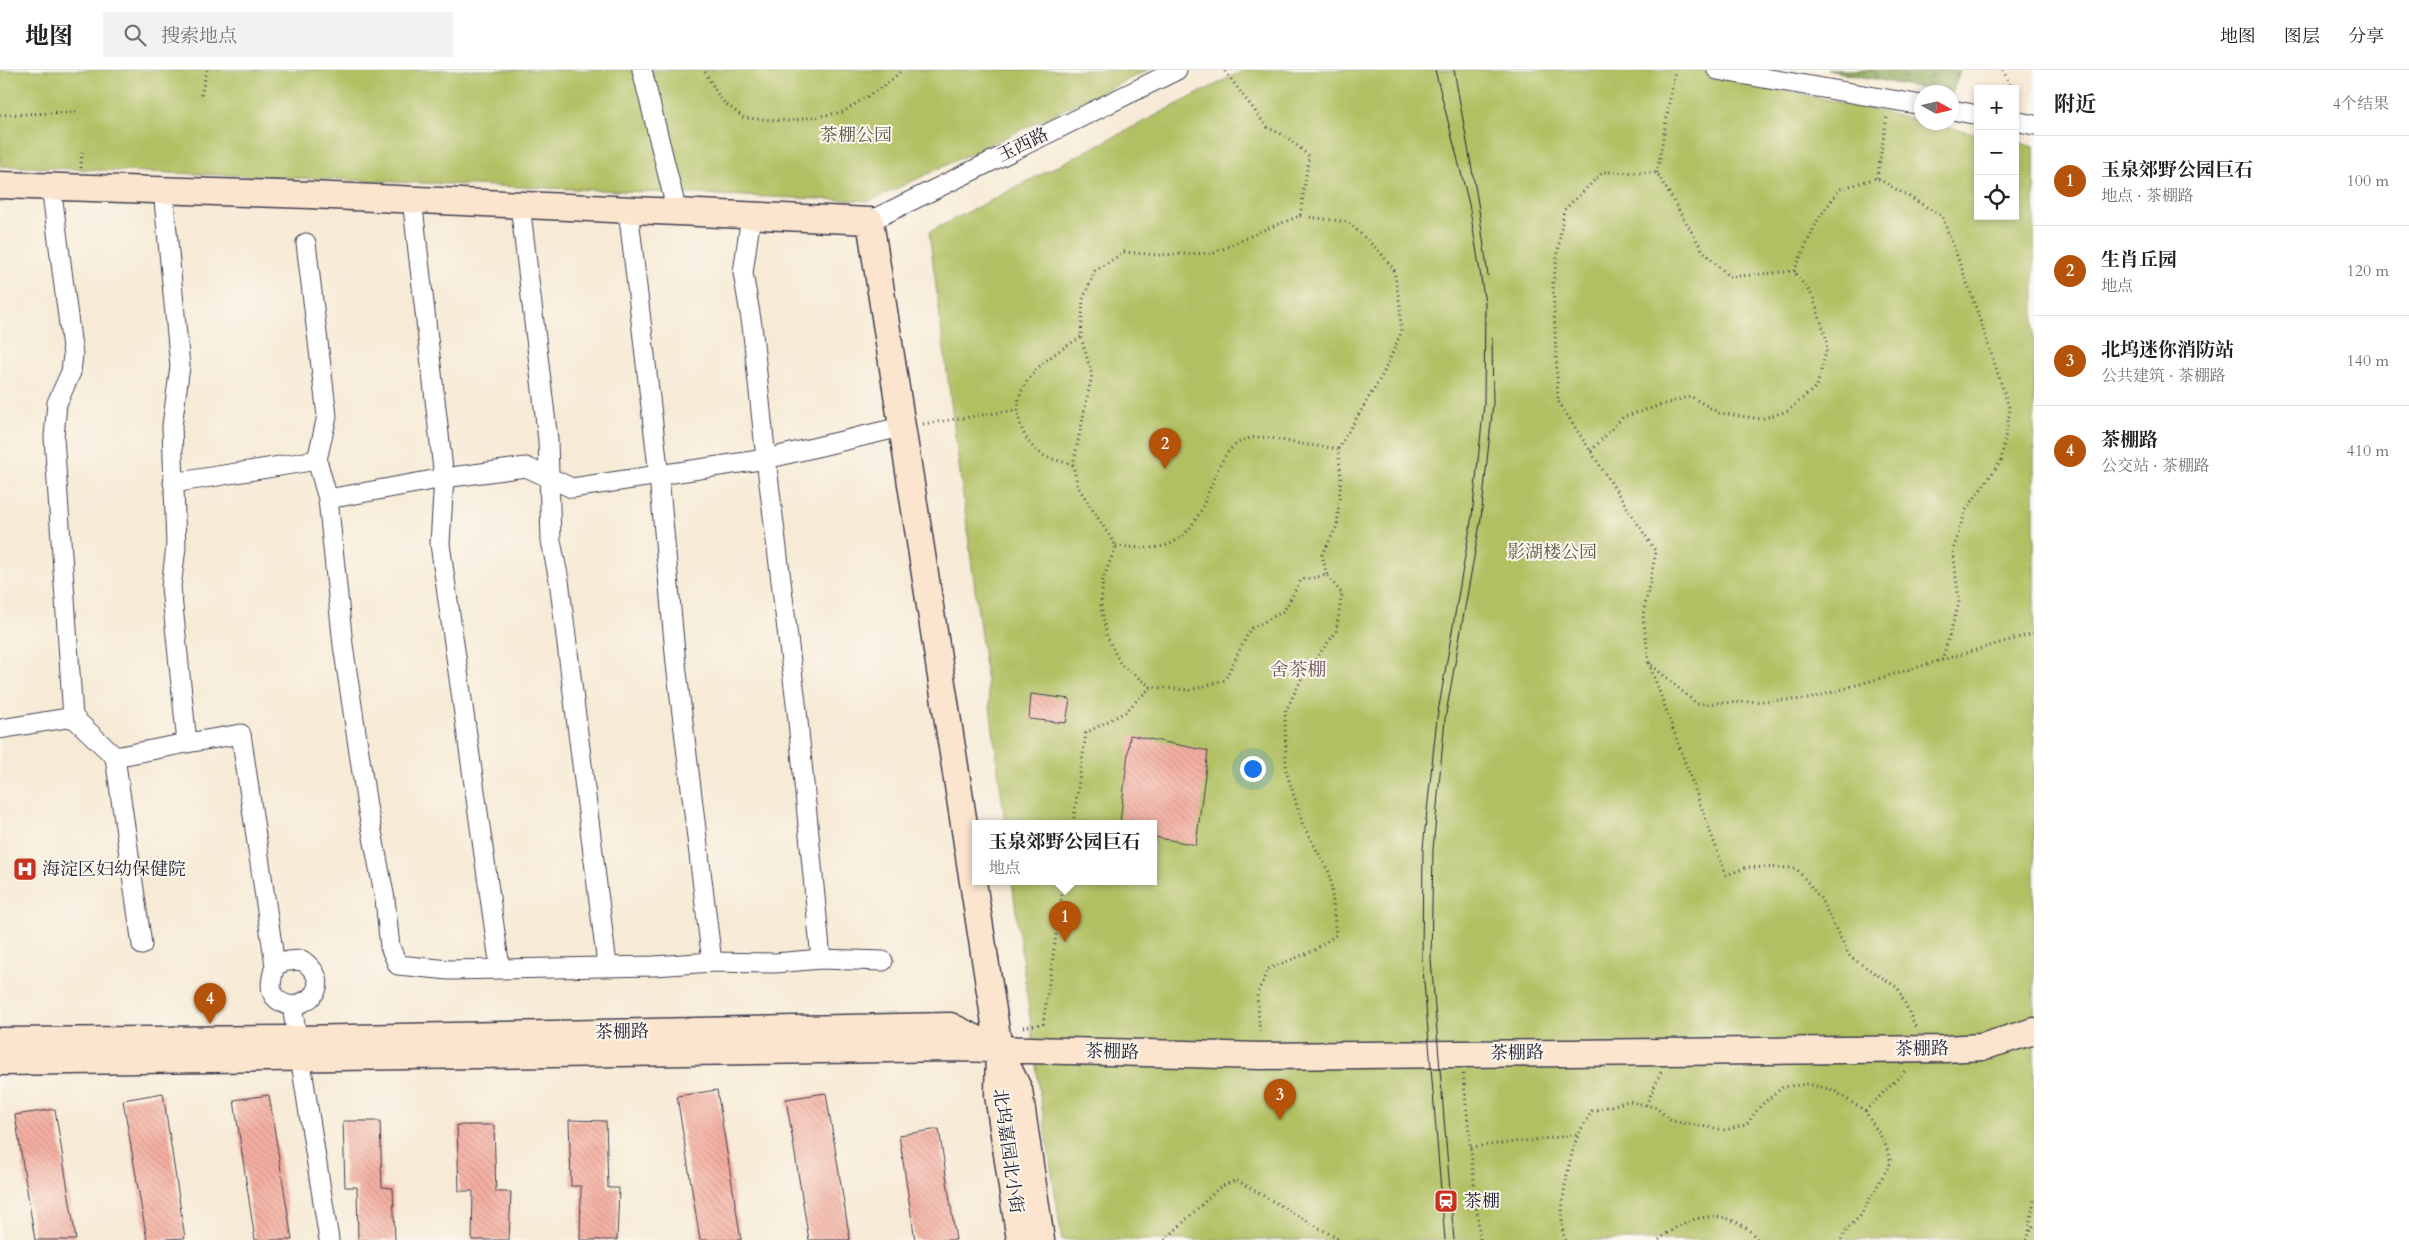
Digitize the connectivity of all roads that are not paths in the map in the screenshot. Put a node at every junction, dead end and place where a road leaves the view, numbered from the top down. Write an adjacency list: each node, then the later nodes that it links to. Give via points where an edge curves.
1 (642, 70): 15 (street)
2 (1176, 70): 17 (street, 玉西路)
3 (1717, 70): 4 (street)
4 (1914, 104)
5 (1959, 111): 6 (street)
6 (1974, 114)
7 (2019, 123): 8 (street)
8 (2034, 125)
9 (0, 185): 10 (street)
10 (51, 186): 11 (street); 27 (street, via 73,356 71,372 57,403 54,437)
11 (162, 190): 12 (street); 25 (street, via 180,366 172,426)
12 (412, 199): 13 (street); 23 (street)
13 (520, 204): 14 (street); 24 (street, via 548,440)
14 (628, 209): 15 (street); 22 (street)
15 (677, 212): 16 (street)
16 (751, 215): 17 (street); 20 (street, via 743,273 752,325)
17 (870, 220): 19 (street)
18 (306, 243): 21 (street, via 327,416)
19 (901, 426): 20 (street); 31 (street)
20 (766, 459): 22 (street); 34 (street, via 797,711)
21 (318, 460): 25 (street); 26 (street)
22 (659, 476): 24 (street, via 572,488); 36 (street, via 676,664)
23 (444, 478): 24 (street, via 526,468); 26 (street); 39 (street, via 440,544)
24 (548, 478): 37 (street, via 551,541 559,580)
25 (173, 483): 29 (street, via 176,547 171,587)
26 (328, 499): 39 (street, via 343,645 390,947 398,965 449,970)
27 (73, 717): 28 (street); 30 (street)
28 (0, 729)
29 (187, 743): 30 (street); 38 (street, via 241,734)
30 (115, 757): 33 (street)
31 (972, 877)
32 (973, 885): 44 (street)
33 (142, 944)
34 (821, 959): 35 (street); 36 (street, via 775,963)
35 (883, 960)
36 (712, 962): 37 (street)
37 (607, 965): 39 (street)
38 (275, 966): 40 (street, via 270,983 272,995 280,1003); 40 (street, via 288,960 302,960 314,968 319,984 314,996)
39 (500, 968)
40 (292, 1006): 43 (street)
41 (2034, 1032): 44 (street, 茶棚路, via 1982,1047 1926,1049 1262,1056)
42 (0, 1041): 43 (street, 茶棚路)
43 (300, 1048): 44 (street, 茶棚路, via 950,1026); 45 (street, 茶棚路); 46 (street)
44 (999, 1049): 47 (street, 北坞嘉园北小街, via 998,1094); 48 (street, 北坞嘉园北小街, via 1019,1090)
45 (0, 1062)
46 (330, 1240)
47 (1020, 1240)
48 (1042, 1240)

